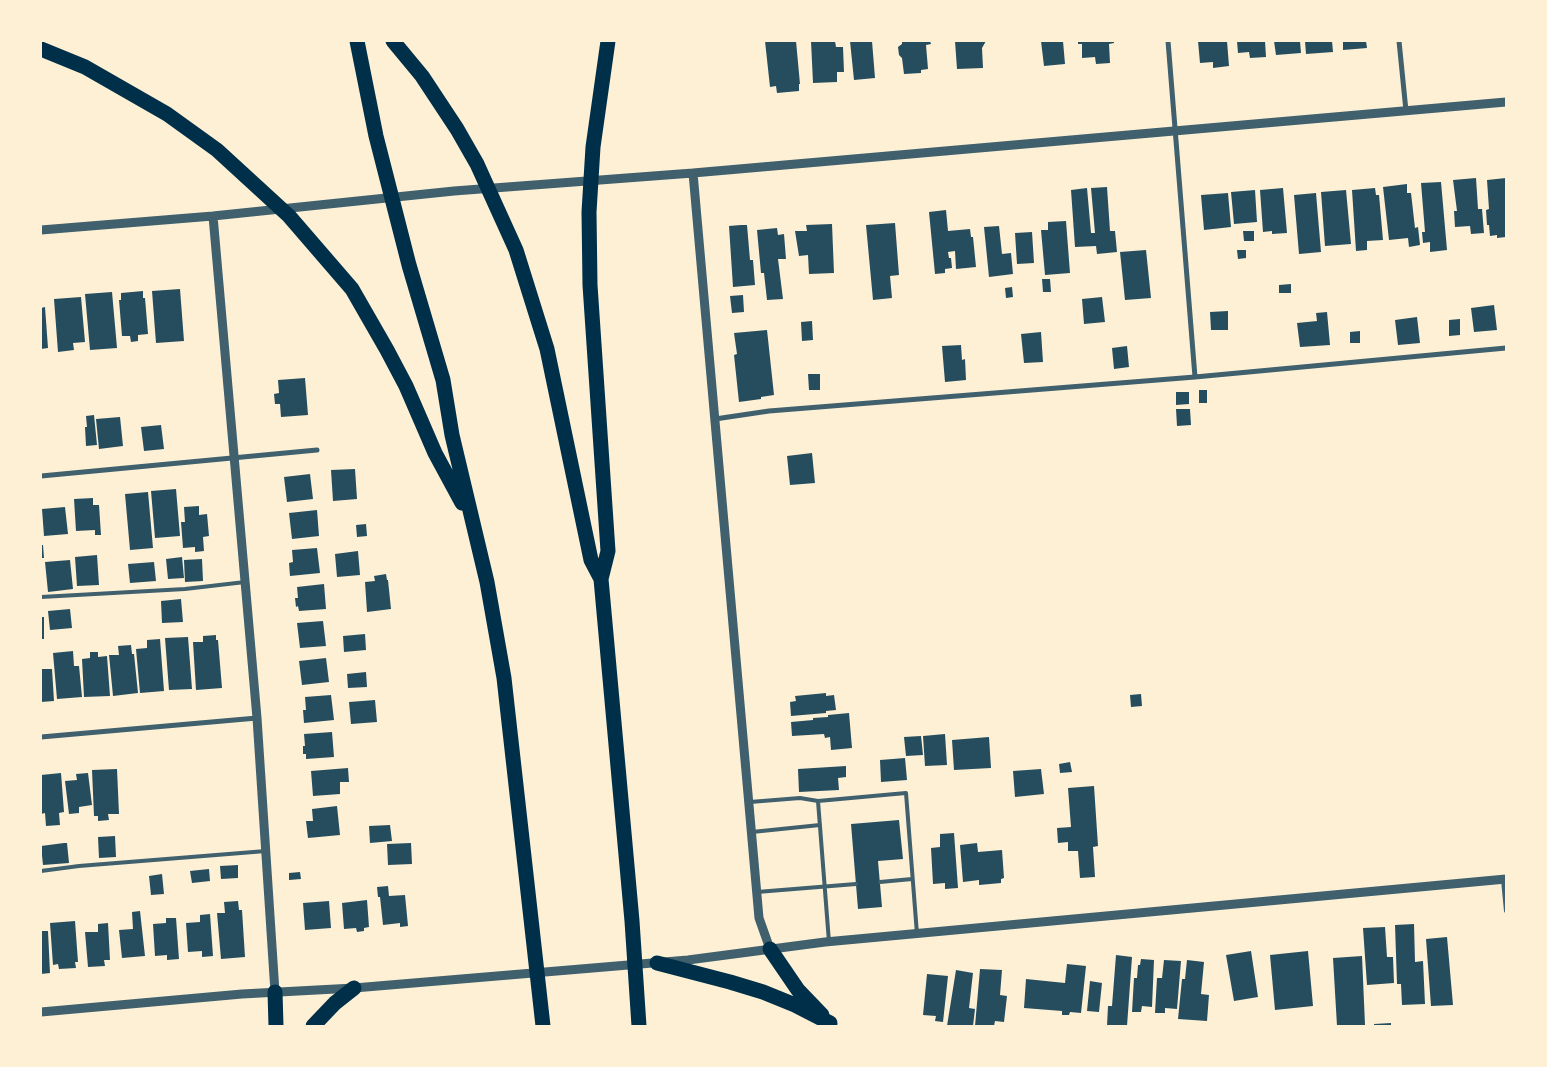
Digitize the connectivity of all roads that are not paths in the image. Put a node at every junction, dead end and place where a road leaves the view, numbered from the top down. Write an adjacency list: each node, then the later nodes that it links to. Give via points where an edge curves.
1 (357, 41): 19 (highway, via 376,136 409,266 443,380)
2 (393, 41): 20 (highway, via 422,76 457,129 477,164 516,250 547,350 591,560)
3 (608, 41): 20 (highway, via 590,177 590,264 608,551)
4 (1168, 41): 9 (street)
5 (1399, 41): 8 (street)
6 (41, 49): 19 (highway, via 85,67 167,114 217,150 289,216 352,289 406,386 435,453)
7 (1506, 102): 8 (street)
8 (1406, 111): 9 (street)
9 (1176, 130): 10 (street); 14 (street)
10 (694, 173): 11 (street, via 464,190); 15 (street)
11 (213, 216): 12 (street); 17 (street)
12 (41, 230)
13 (1506, 348): 14 (street)
14 (1195, 377): 15 (street, via 769,411)
15 (714, 419): 26 (street)
16 (317, 450): 17 (street)
17 (234, 458): 18 (street); 21 (street)
18 (41, 476)
19 (472, 520): 45 (highway, via 504,678)
20 (601, 579): 49 (highway)
21 (245, 582): 22 (lane, via 185,589); 23 (street)
22 (41, 597)
23 (258, 718): 24 (street); 29 (street)
24 (41, 737)
25 (818, 801): 26 (lane, via 800,798); 27 (lane); 31 (lane, via 906,793)
26 (748, 802): 28 (street)
27 (820, 825): 28 (lane); 35 (lane)
28 (751, 832): 36 (street)
29 (266, 851): 30 (lane); 43 (street)
30 (41, 871)
31 (912, 879): 33 (lane); 38 (lane)
32 (1504, 880): 37 (lane); 38 (street)
33 (880, 882)
34 (856, 884): 35 (lane)
35 (825, 887): 36 (lane); 39 (lane)
36 (756, 892): 40 (street, via 759,918)
37 (1506, 911)
38 (917, 934): 39 (street)
39 (829, 942): 40 (street)
40 (770, 950): 41 (street); 46 (highway, via 798,990)
41 (657, 963): 42 (street); 46 (highway, via 763,992)
42 (354, 988): 43 (street); 48 (highway)
43 (275, 992): 44 (street); 47 (highway)
44 (41, 1012)
45 (543, 1022)
46 (831, 1024)
47 (276, 1026)
48 (313, 1026)
49 (639, 1026)

